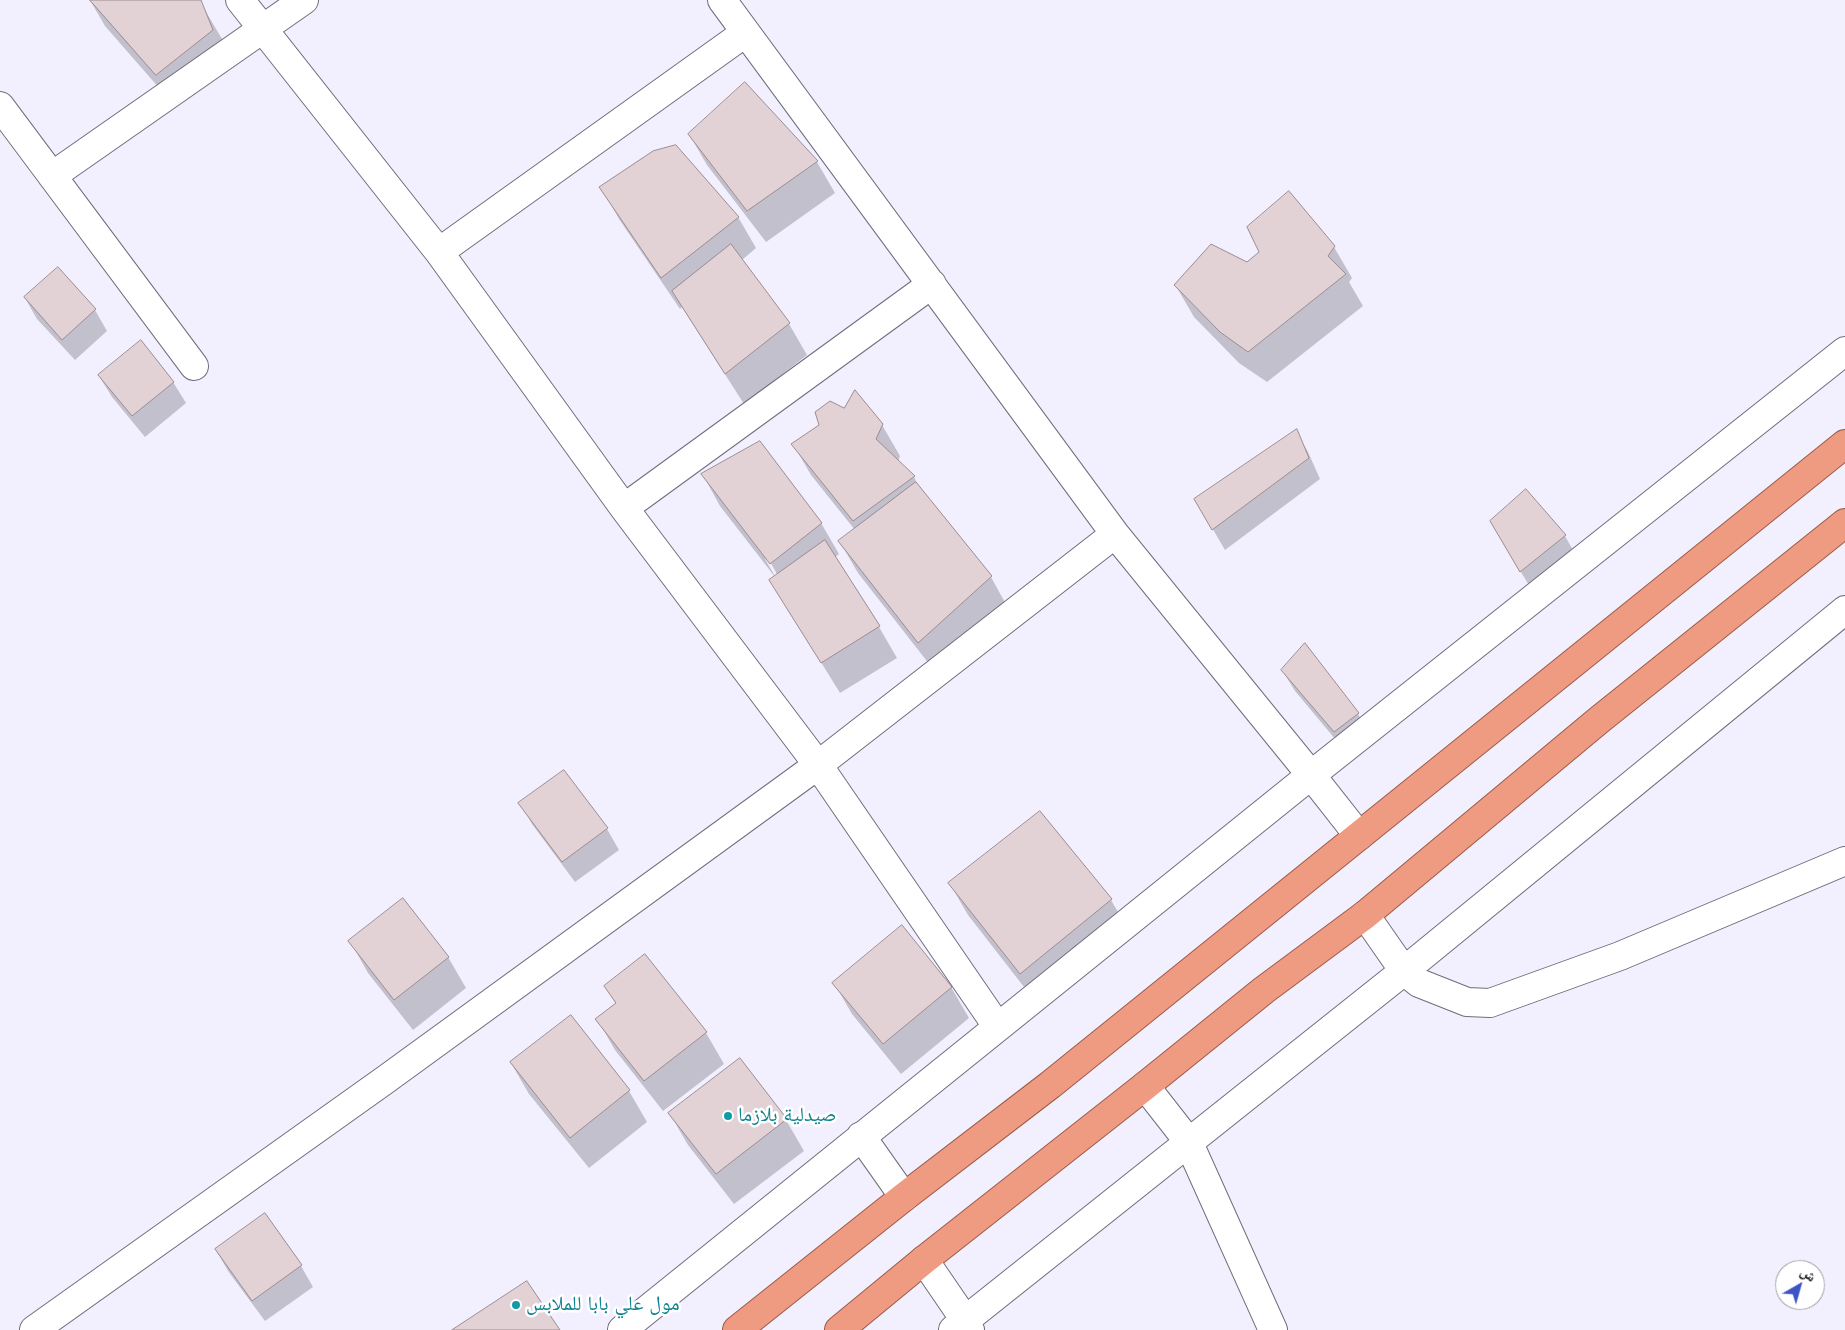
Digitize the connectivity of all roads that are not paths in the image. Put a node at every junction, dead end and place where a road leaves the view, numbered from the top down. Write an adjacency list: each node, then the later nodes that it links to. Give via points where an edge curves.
1 (240, 0): 4 (street)
2 (304, 0): 4 (street)
3 (722, 0): 5 (street)
4 (263, 30): 7 (street); 8 (street)
5 (745, 33): 8 (street); 9 (street)
6 (0, 106): 7 (street)
7 (52, 176): 11 (street)
8 (439, 252): 13 (street)
9 (932, 284): 13 (street); 15 (street)
10 (1845, 351): 18 (street)
11 (194, 366)
12 (1845, 444): 19 (highway)
13 (624, 508): 17 (street)
14 (1845, 523): 21 (highway, via 1599,720)
15 (1115, 534): 17 (street); 18 (street)
16 (1845, 610): 22 (street)
17 (818, 765): 23 (street); 30 (street, via 393,1075)
18 (1311, 775): 19 (street); 23 (street)
19 (1359, 836): 27 (highway, via 1050,1085)
20 (1845, 861): 22 (street, via 1620,956 1490,1003 1467,1002 1419,983)
21 (1365, 916): 22 (street); 24 (highway, via 1264,990)
22 (1404, 971): 26 (street)
23 (997, 1026): 25 (street)
24 (1145, 1086): 26 (street); 28 (highway)
25 (861, 1136): 27 (street); 31 (street)
26 (1188, 1141): 29 (street); 34 (street)
27 (904, 1197): 32 (highway)
28 (924, 1260): 29 (street); 33 (highway)
29 (962, 1327)
30 (34, 1330)
31 (622, 1330)
32 (737, 1330)
33 (839, 1330)
34 (1273, 1330)

